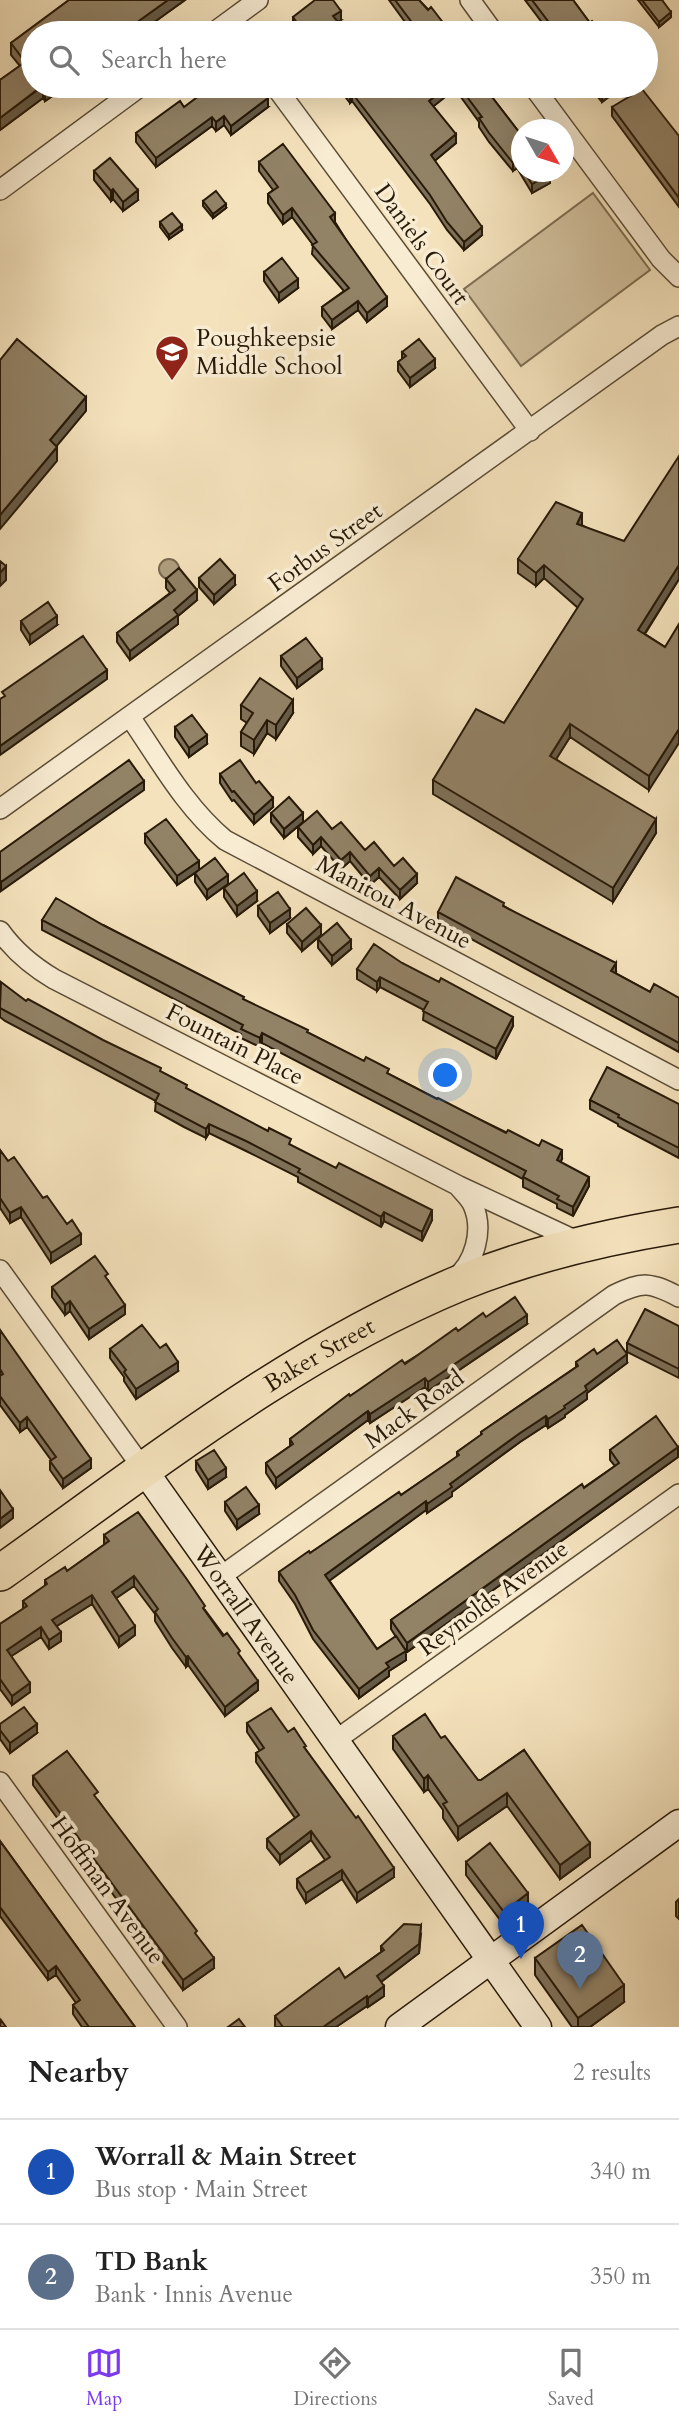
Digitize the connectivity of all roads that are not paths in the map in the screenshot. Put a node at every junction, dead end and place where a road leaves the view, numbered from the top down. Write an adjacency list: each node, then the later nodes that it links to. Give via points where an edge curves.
1 (258, 0): 3 (street)
2 (470, 0): 4 (street)
3 (235, 21)
4 (485, 21)
5 (125, 98): 8 (street)
6 (284, 98): 11 (street, Daniels Court)
7 (542, 98): 9 (street)
8 (0, 190)
9 (679, 277)
10 (679, 326): 11 (street, Forbus Street)
11 (530, 431): 12 (street, Forbus Street)
12 (130, 717): 13 (street, Forbus Street); 15 (street, Manitou Avenue, via 194,810 225,839)
13 (0, 809)
14 (0, 931): 16 (street, Fountain Place, via 32,965 54,979)
15 (679, 1080)
16 (459, 1186): 18 (street, Fountain Place); 20 (street, via 472,1204 478,1228 475,1252 462,1273)
17 (679, 1225): 18 (highway, Baker Street)
18 (583, 1244): 20 (highway, Baker Street)
19 (0, 1270): 22 (street, Worrall Avenue)
20 (433, 1295): 22 (highway, Baker Street, via 293,1368)
21 (679, 1297): 25 (street, Mack Road, via 638,1284 614,1295)
22 (144, 1470): 24 (highway, Baker Street); 25 (main road, Worrall Avenue)
23 (679, 1494): 26 (street, Reynolds Avenue)
24 (0, 1573)
25 (220, 1577): 26 (main road, Worrall Avenue)
26 (336, 1740): 29 (main road, Worrall Avenue)
27 (0, 1782): 30 (street, Hoffman Avenue)
28 (679, 1824): 29 (main road)
29 (491, 1961): 31 (main road); 32 (main road, Worrall Avenue)
30 (177, 2027)
31 (399, 2027)
32 (538, 2027)

